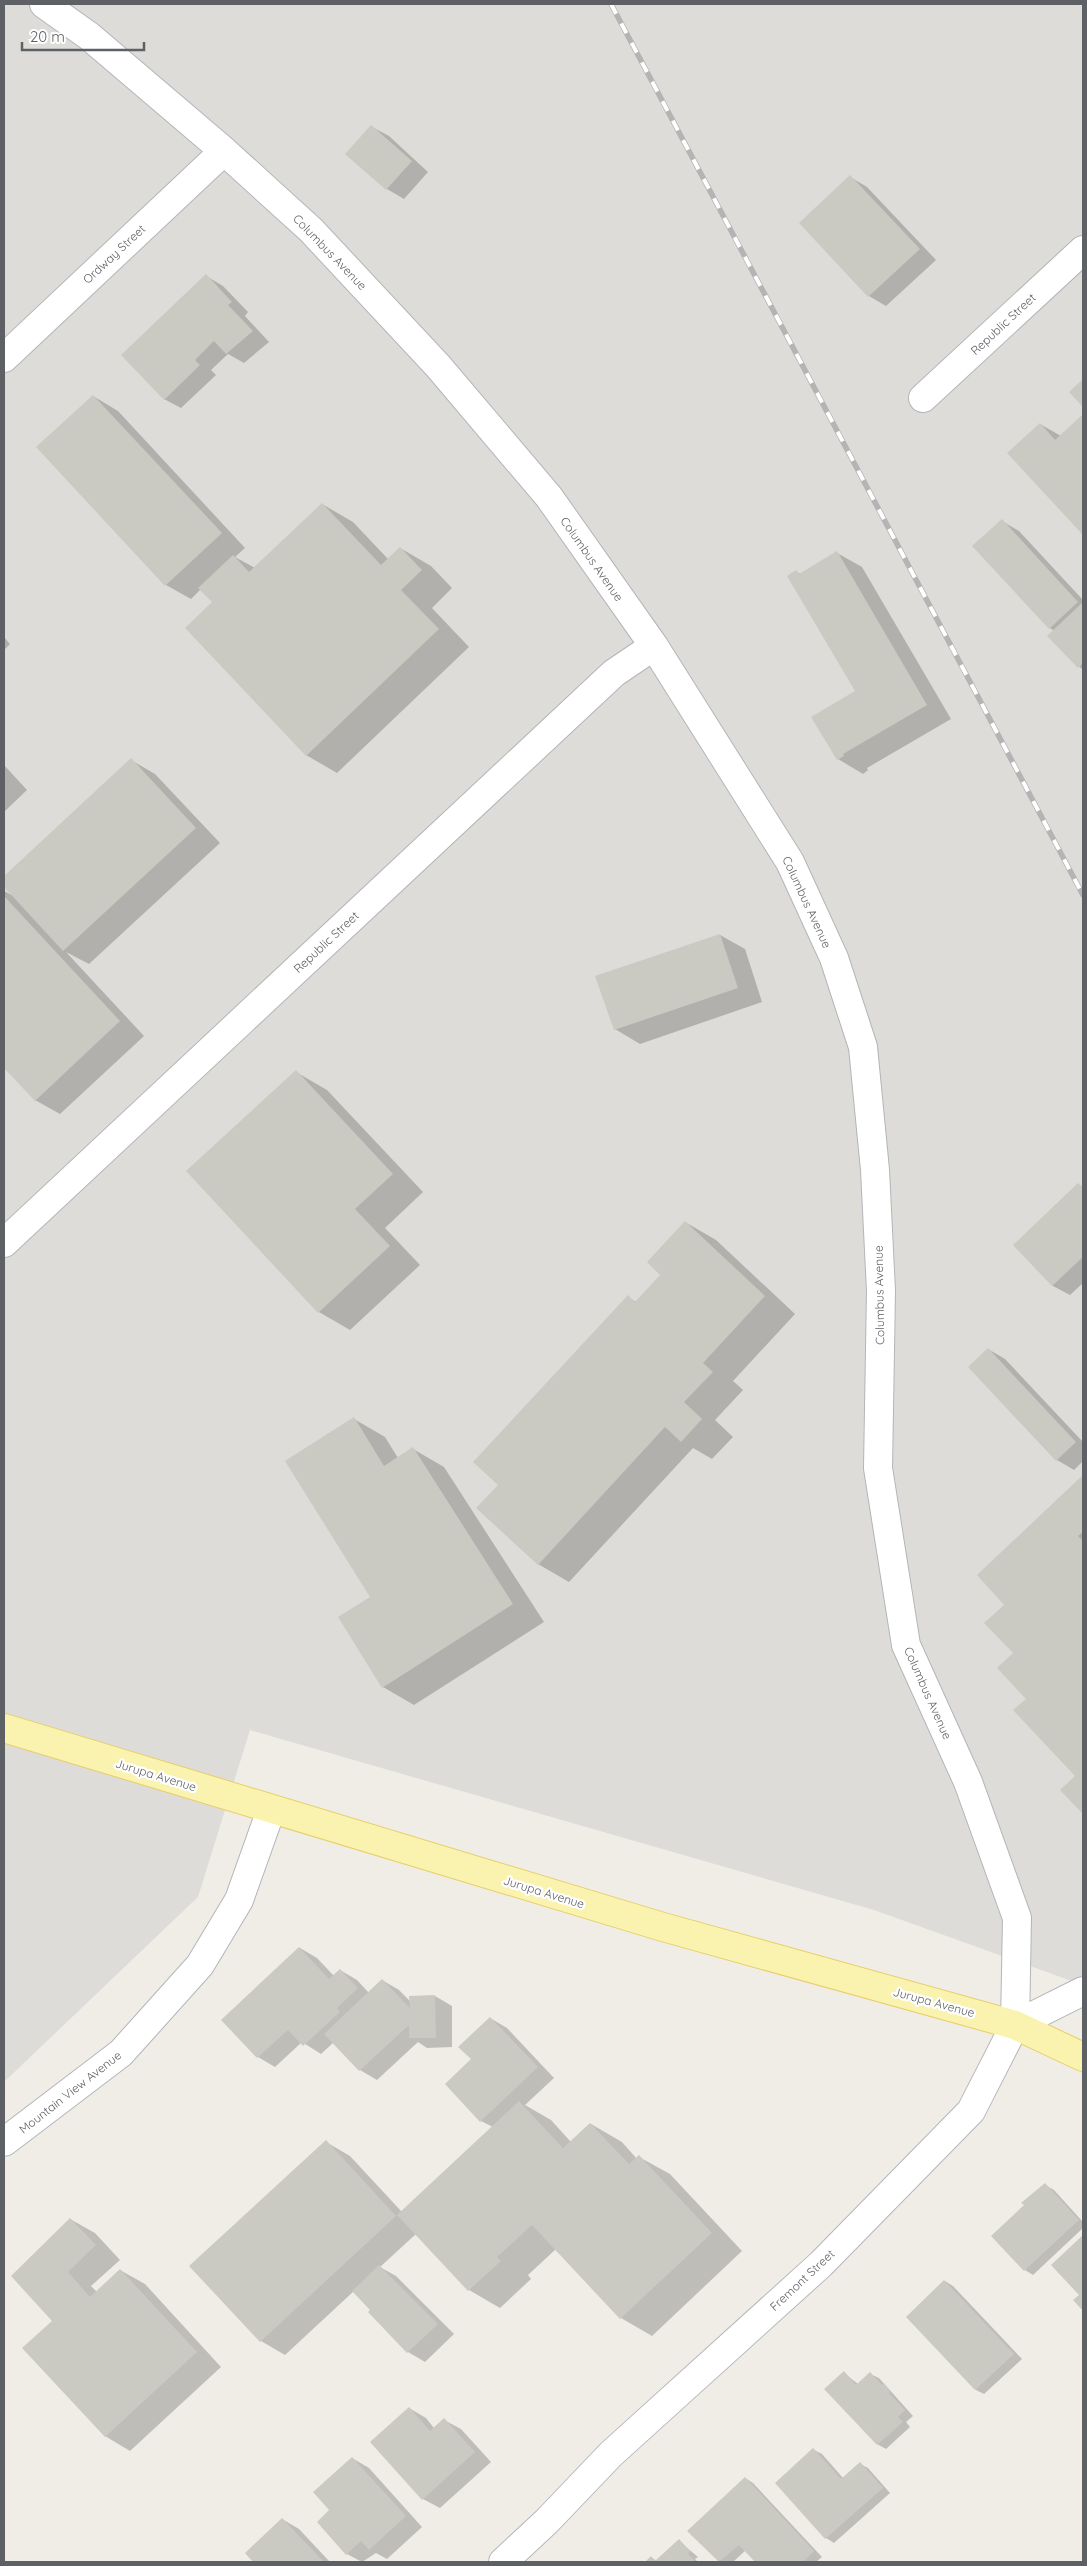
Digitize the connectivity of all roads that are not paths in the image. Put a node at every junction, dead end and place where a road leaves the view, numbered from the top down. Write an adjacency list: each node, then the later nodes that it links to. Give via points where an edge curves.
1 (44, 4): 2 (street, Columbus Avenue, via 89,36)
2 (224, 150): 4 (street, Ordway Street); 6 (street, Columbus Avenue, via 311,230 438,366 549,497)
3 (1083, 250): 5 (street, Republic Street)
4 (4, 358)
5 (923, 398)
6 (654, 646): 7 (street, Republic Street, via 614,673); 11 (street, Columbus Avenue, via 790,862 834,958 863,1047 875,1170 880,1291 880,1478 906,1645 968,1782 1017,1918)
7 (4, 1243)
8 (4, 1728): 9 (main road, Jurupa Avenue)
9 (271, 1810): 11 (main road, Jurupa Avenue, via 663,1927); 13 (street, Mountain View Avenue, via 239,1900 200,1965 121,2053)
10 (1083, 1991): 11 (street)
11 (1016, 2025): 12 (main road, Jurupa Avenue); 14 (street, Fremont Street, via 971,2111 820,2264 611,2454 547,2521)
12 (1083, 2056)
13 (4, 2142)
14 (502, 2562)

